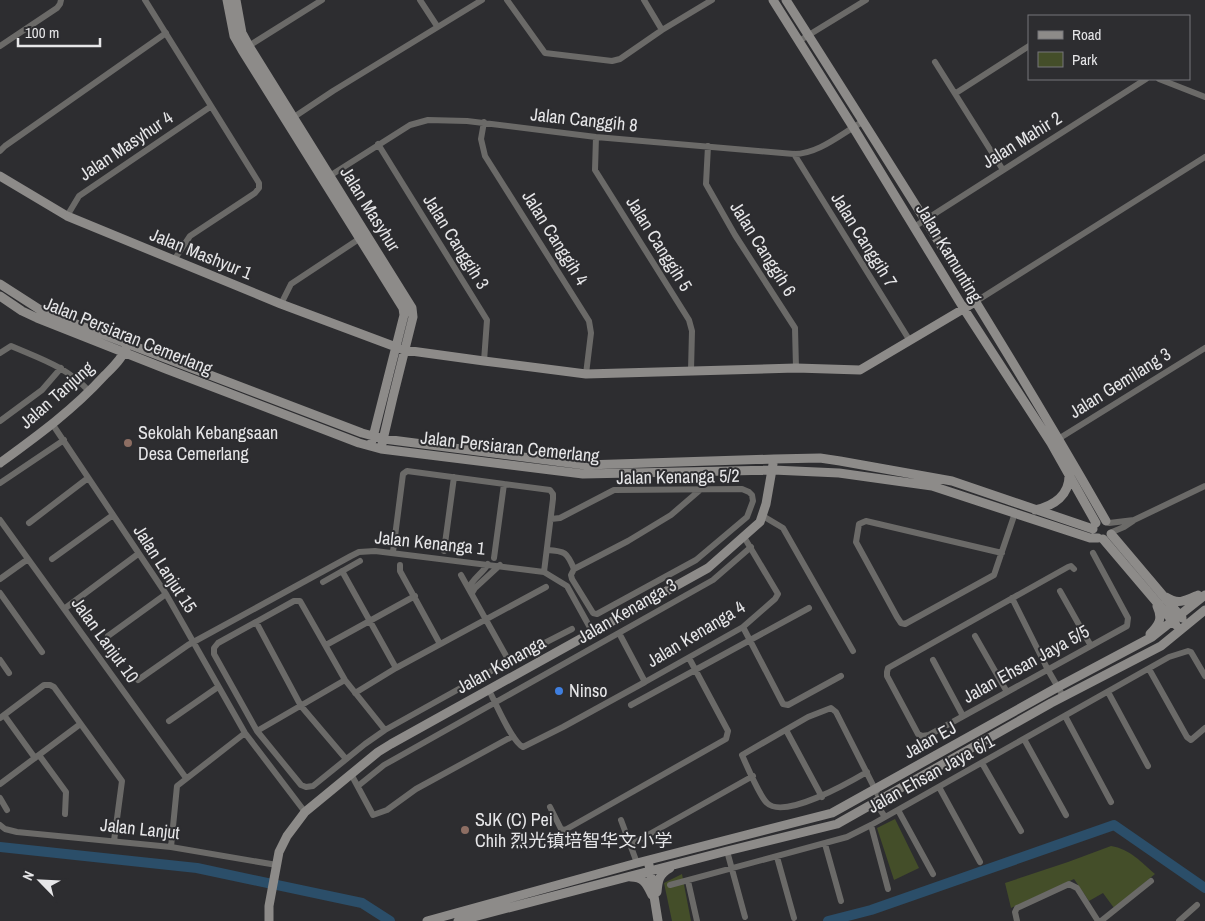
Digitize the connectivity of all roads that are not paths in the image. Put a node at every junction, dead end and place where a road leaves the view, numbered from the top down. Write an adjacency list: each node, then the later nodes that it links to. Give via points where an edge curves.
1 (61, 0): 19 (street, via 57,8)
2 (145, 0): 16 (street)
3 (227, 0): 21 (street, Jalan Masyhur, via 234,36)
4 (236, 0): 21 (street, Jalan Masyhur)
5 (322, 0): 21 (street)
6 (420, 0): 14 (street)
7 (482, 0): 14 (street)
8 (507, 0): 15 (street, via 540,48 553,55 612,62)
9 (644, 0): 15 (street)
10 (712, 0): 15 (street)
11 (773, 0): 18 (street, Jalan Kamunting)
12 (786, 0): 17 (street, Jalan Kamunting)
13 (866, 0): 17 (street)
14 (437, 26): 28 (street)
15 (662, 30)
16 (166, 33): 27 (street); 36 (street)
17 (808, 35): 18 (street); 29 (street, Jalan Kamunting)
18 (799, 41): 32 (street, Jalan Kamunting)
19 (0, 46)
20 (1028, 47): 25 (street)
21 (245, 48): 28 (street, Jalan Masyhur); 30 (street, Jalan Masyhur)
22 (935, 62): 25 (street)
23 (1144, 80): 39 (street, Jalan Mahir 2)
24 (1161, 80): 26 (street)
25 (956, 92): 39 (street)
26 (1205, 98)
27 (210, 107): 42 (street, Jalan Masyhur 4, via 79,196); 46 (street, via 259,183 259,188 190,236)
28 (294, 117): 30 (street); 41 (street, Jalan Masyhur)
29 (864, 121): 32 (street, Jalan Canggih 8); 43 (street, Jalan Kamunting)
30 (286, 122): 41 (street, Jalan Masyhur)
31 (484, 122): 33 (street, Jalan Canggih 8); 34 (street, Jalan Canggih 8, via 423,120); 61 (street, Jalan Canggih 4, via 481,139 485,156 589,321 591,333)
32 (853, 127): 37 (street, Jalan Canggih 8, via 813,151); 44 (street, Jalan Kamunting)
33 (596, 137): 35 (street, Jalan Canggih 8); 60 (street, Jalan Canggih 5, via 595,170 689,320 692,331)
34 (378, 144): 41 (street, Jalan Canggih 8); 57 (street, Jalan Canggih 3, via 487,320)
35 (708, 146): 37 (street, Jalan Canggih 8); 59 (street, Jalan Canggih 6, via 706,184 795,328)
36 (0, 151)
37 (794, 154): 52 (street, Jalan Canggih 7)
38 (1205, 157): 49 (street)
39 (1003, 170): 43 (street, Jalan Mahir 2)
40 (0, 176): 42 (street, Jalan Mashyur 1)
41 (326, 178): 45 (street, Jalan Masyhur); 54 (street, Jalan Masyhur, via 412,308 413,317)
42 (67, 216): 46 (street, Jalan Mashyur 1)
43 (924, 220): 44 (street, Jalan Mahir 2); 49 (street, Jalan Kamunting)
44 (914, 227): 51 (street, Jalan Kamunting)
45 (359, 239): 50 (street, via 291,284); 54 (street, Jalan Masyhur, via 403,308)
46 (174, 260): 50 (street, Jalan Mashyur 1)
47 (0, 284): 53 (street, Jalan Persiaran Cemerlang, via 42,311)
48 (0, 296): 53 (street, Jalan Persiaran Cemerlang, via 37,318)
49 (975, 302): 51 (street, Jalan Mashyur 1); 68 (street, Jalan Kamunting)
50 (281, 304): 54 (street, Jalan Mashyur 1)
51 (964, 309): 52 (street, Jalan Mashyur 1); 68 (street, Jalan Kamunting)
52 (910, 341): 59 (street, Jalan Mashyur 1, via 860,370)
53 (126, 348): 62 (street, Jalan Tanjung); 65 (street, Jalan Persiaran Cemerlang); 69 (street, Jalan Persiaran Cemerlang)
54 (400, 348): 57 (street, Jalan Mashyur 1); 65 (street, Jalan Masyhur); 66 (street, Jalan Masyhur)
55 (1205, 348): 68 (street, Jalan Gemilang 3)
56 (0, 352): 58 (street, via 11,346)
57 (484, 361): 61 (street, Jalan Mashyur 1)
58 (62, 368): 62 (street); 63 (street, via 42,390)
59 (796, 368): 60 (street, Jalan Mashyur 1)
60 (691, 370): 61 (street, Jalan Mashyur 1)
61 (586, 374)
62 (90, 392): 64 (street, Jalan Tanjung)
63 (0, 421)
64 (53, 425): 67 (street, Jalan Lanjut 15); 72 (street, Jalan Tanjung)
65 (373, 436): 66 (street, Jalan Persiaran Cemerlang); 69 (street, Jalan Masyhur)
66 (384, 439): 70 (street, Jalan Masyhur); 71 (street, Jalan Persiaran Cemerlang, via 585,465)
67 (64, 440): 75 (street, Jalan Lanjut 15); 77 (street)
68 (1055, 441): 74 (street, Jalan Kamunting); 89 (street, Jalan Kamunting)
69 (370, 446): 70 (street, Jalan Persiaran Cemerlang)
70 (381, 449): 73 (street, Jalan Persiaran Cemerlang, via 583,474)
71 (774, 459): 73 (street, Jalan Kenanga); 81 (street, Jalan Persiaran Cemerlang, via 820,458 933,477)
72 (0, 463)
73 (773, 470): 82 (street, Jalan Persiaran Cemerlang, via 839,473 932,486); 84 (street, Jalan Kenanga)
74 (1070, 474): 81 (street, via 1061,498); 88 (street, Jalan Kamunting)
75 (88, 478): 83 (street, Jalan Lanjut 15); 87 (street)
76 (454, 478): 78 (street); 93 (street); 94 (street, via 404,473)
77 (0, 483)
78 (504, 484): 85 (street, via 552,492); 98 (street)
79 (1205, 486): 89 (street)
80 (700, 490): 85 (street, Jalan Kenanga 5/2, via 614,490 560,518); 105 (street, via 671,515); 105 (street, Jalan Kenanga 5/2, via 742,489 751,493 753,498 750,513 744,520 696,560 595,614 572,579)
81 (1035, 510): 88 (street, Jalan Persiaran Cemerlang)
82 (1015, 513): 89 (street, Jalan Persiaran Cemerlang, via 1090,538); 96 (street)
83 (113, 515): 97 (street, Jalan Lanjut 15); 100 (street)
84 (763, 516): 90 (street, Jalan Kenanga); 142 (street, via 784,528)
85 (551, 519): 92 (street)
86 (0, 520): 99 (street, Jalan Lanjut 10)
87 (29, 523)
88 (1095, 526): 89 (street, via 1101,520); 89 (street, Jalan Kamunting, via 1094,534)
89 (1107, 531): 118 (street)
90 (744, 537): 91 (street, Jalan Kenanga 4); 126 (street, Jalan Kenanga, via 702,572)
91 (751, 547): 129 (street, Jalan Kenanga 4, via 778,594); 132 (street, Jalan Kenanga 3, via 713,580)
92 (547, 550): 105 (street, via 564,552); 108 (street)
93 (444, 551)
94 (393, 552): 102 (street, Jalan Kenanga 1); 137 (street, Jalan Kenanga 1, via 358,552)
95 (1093, 552): 141 (street, Jalan Ehsan Jaya 5/5, via 1128,618 1128,624)
96 (1002, 553): 96 (street, via 994,575 903,624 856,538 859,524 866,521)
97 (138, 554): 116 (street, Jalan Lanjut 15); 122 (street)
98 (494, 558)
99 (28, 559): 110 (street); 122 (street, Jalan Lanjut 10)
100 (52, 559)
101 (360, 561): 107 (street)
102 (488, 564): 104 (street, Jalan Kenanga 1); 113 (street, via 470,584)
103 (400, 565): 119 (street, via 400,571)
104 (500, 565): 108 (street, Jalan Kenanga 1); 113 (street)
105 (574, 569)
106 (1074, 569): 120 (street, via 1068,567)
107 (342, 571): 111 (street); 127 (street)
108 (544, 572): 133 (street, Jalan Kenanga 1, via 568,586)
109 (461, 575): 113 (street)
110 (0, 580)
111 (323, 582)
112 (546, 588): 125 (street)
113 (471, 591): 125 (street)
114 (1060, 591): 141 (street)
115 (0, 593): 143 (street)
116 (166, 594): 134 (street); 137 (street, Jalan Lanjut 15)
117 (1205, 594): 118 (street, via 1177,602); 124 (street, Jalan EJ)
118 (1156, 595): 124 (street); 138 (street, via 1160,622)
119 (415, 596): 127 (street); 139 (street)
120 (1012, 598): 151 (street); 168 (street, Jalan Ehsan Jaya 5/5, via 887,670 920,736 926,736)
121 (810, 608): 136 (street)
122 (64, 609): 187 (street, Jalan Lanjut 10)
123 (1205, 610): 130 (street, Jalan EJ)
124 (1176, 618): 130 (street); 138 (street, Jalan EJ)
125 (485, 619): 139 (street); 147 (street)
126 (616, 620): 132 (street, Jalan Kenanga 4); 133 (street, Jalan Kenanga)
127 (371, 621): 140 (street); 148 (street)
128 (256, 622): 140 (street, via 296,600 302,604); 167 (street); 176 (street, via 218,643 214,652)
129 (743, 627): 136 (street); 144 (street, Jalan Kenanga 4)
130 (1184, 628): 164 (street, Jalan EJ, via 1161,646)
131 (572, 629): 147 (street)
132 (620, 632): 157 (street, Jalan Kenanga 4); 165 (street, Jalan Kenanga 3)
133 (593, 633): 160 (street, Jalan Kenanga)
134 (108, 636)
135 (975, 636): 161 (street)
136 (750, 640): 149 (street); 153 (street, via 783,704 788,705)
137 (194, 642): 155 (street, Jalan Kenanga 1); 158 (street, Jalan Lanjut 15)
138 (1141, 643): 159 (street, Jalan EJ)
139 (440, 644): 148 (street)
140 (326, 645): 156 (street)
141 (1091, 646): 151 (street, Jalan Ehsan Jaya 5/5)
142 (853, 651)
143 (42, 652)
144 (689, 658): 149 (street); 157 (street, Jalan Kenanga 4)
145 (0, 660): 152 (street)
146 (933, 660): 168 (street)
147 (509, 661): 174 (street)
148 (396, 668): 163 (street)
149 (696, 669): 166 (street); 196 (street, via 728,731 724,741 565,830 561,829)
150 (1149, 669): 154 (street, Jalan Ehsan Jaya 6/1, via 1169,658 1190,652); 162 (street, Jalan Ehsan Jaya 6/1); 173 (street, via 1187,737 1191,740 1196,738)
151 (1048, 670): 159 (street); 161 (street, Jalan Ehsan Jaya 5/5)
152 (9, 673)
153 (841, 676)
154 (1205, 676)
155 (138, 680)
156 (346, 680): 163 (street); 167 (street)
157 (645, 682): 178 (street, Jalan Kenanga 4, via 525,746 520,746)
158 (218, 687): 171 (street); 177 (street, Jalan Lanjut 15)
159 (1058, 687): 164 (street); 191 (street, Jalan EJ)
160 (489, 690): 165 (street); 185 (street, Jalan Kenanga, via 384,748)
161 (1007, 692): 168 (street, Jalan Ehsan Jaya 5/5)
162 (1108, 692): 169 (street, Jalan Ehsan Jaya 6/1); 183 (street)
163 (355, 693): 174 (street)
164 (1063, 696): 194 (street, Jalan EJ)
165 (496, 702): 178 (street); 189 (street, Jalan Kenanga 3, via 384,766)
166 (631, 705)
167 (301, 706): 176 (street); 181 (street)
168 (963, 716)
169 (1065, 716): 179 (street, Jalan Ehsan Jaya 6/1); 195 (street)
170 (2, 717): 172 (street, via 44,685 50,685); 180 (street)
171 (168, 721)
172 (80, 725): 180 (street); 207 (street, via 122,781)
173 (1205, 728)
174 (385, 730): 181 (street)
175 (786, 730): 184 (street, via 826,708 833,708); 186 (street, via 742,755); 192 (street)
176 (257, 731): 181 (street, via 306,788)
177 (245, 733): 187 (street); 199 (street, Jalan Lanjut 15)
178 (513, 736): 189 (street, via 373,816)
179 (1024, 739): 182 (street, Jalan Ehsan Jaya 6/1); 201 (street)
180 (37, 756): 188 (street); 200 (street, via 66,792)
181 (346, 759)
182 (982, 762): 190 (street, Jalan Ehsan Jaya 6/1); 206 (street)
183 (1148, 766)
184 (867, 772): 191 (street); 192 (street)
185 (351, 774): 189 (street); 199 (street, Jalan Kenanga)
186 (753, 776): 192 (street, via 766,802 774,807 782,808); 208 (street)
187 (186, 778): 210 (street, via 176,790)
188 (0, 784)
189 (358, 786)
190 (939, 787): 198 (street, Jalan Ehsan Jaya 6/1); 214 (street)
191 (875, 788): 194 (street); 213 (street, Jalan EJ, via 832,814)
192 (822, 797)
193 (0, 798): 197 (street)
194 (878, 801): 202 (street); 211 (street, Jalan EJ, via 831,826)
195 (1111, 802)
196 (550, 807)
197 (7, 810)
198 (898, 810): 202 (street, Jalan Ehsan Jaya 6/1); 220 (street)
199 (305, 812): 218 (street, Jalan Kenanga, via 283,842)
200 (65, 814)
201 (1066, 815)
202 (886, 817): 205 (street, Jalan Ehsan Jaya 6/1)
203 (621, 820): 208 (street)
204 (0, 824): 207 (street, Jalan Lanjut, via 17,832)
205 (871, 825): 209 (street, Jalan Ehsan Jaya 6/1); 225 (street)
206 (1021, 831)
207 (114, 841): 210 (street, Jalan Lanjut)
208 (630, 844): 215 (street)
209 (825, 844): 212 (street, Jalan Ehsan Jaya 6/1); 226 (street)
210 (171, 846): 218 (street, Jalan Lanjut)
211 (726, 851): 216 (street, Jalan EJ); 217 (street)
212 (777, 857): 217 (street, Jalan Ehsan Jaya 6/1); 230 (street)
213 (648, 860): 215 (street, Jalan EJ); 219 (street)
214 (980, 862)
215 (637, 863): 232 (street, Jalan EJ)
216 (677, 864): 219 (street, Jalan EJ); 227 (street, via 659,877)
217 (732, 869): 222 (street, Jalan Ehsan Jaya 6/1); 229 (street)
218 (276, 870): 231 (street, Jalan Kenanga)
219 (650, 870): 221 (street, Jalan EJ); 227 (street)
220 (933, 874)
221 (622, 878): 227 (street, via 643,880); 233 (street, Jalan EJ)
222 (688, 881): 224 (street, Jalan Ehsan Jaya 6/1); 235 (street)
223 (1151, 881): 237 (street)
224 (670, 886)
225 (888, 889)
226 (841, 900)
227 (656, 905): 234 (street)
228 (1197, 905): 238 (street)
229 (745, 917)
230 (794, 918)
231 (269, 921)
232 (427, 921)
233 (458, 921)
234 (658, 921)
235 (698, 921)
236 (1017, 921): 237 (street, via 1015,911 1018,908 1067,885 1074,885)
237 (1100, 921)
238 (1179, 921)

